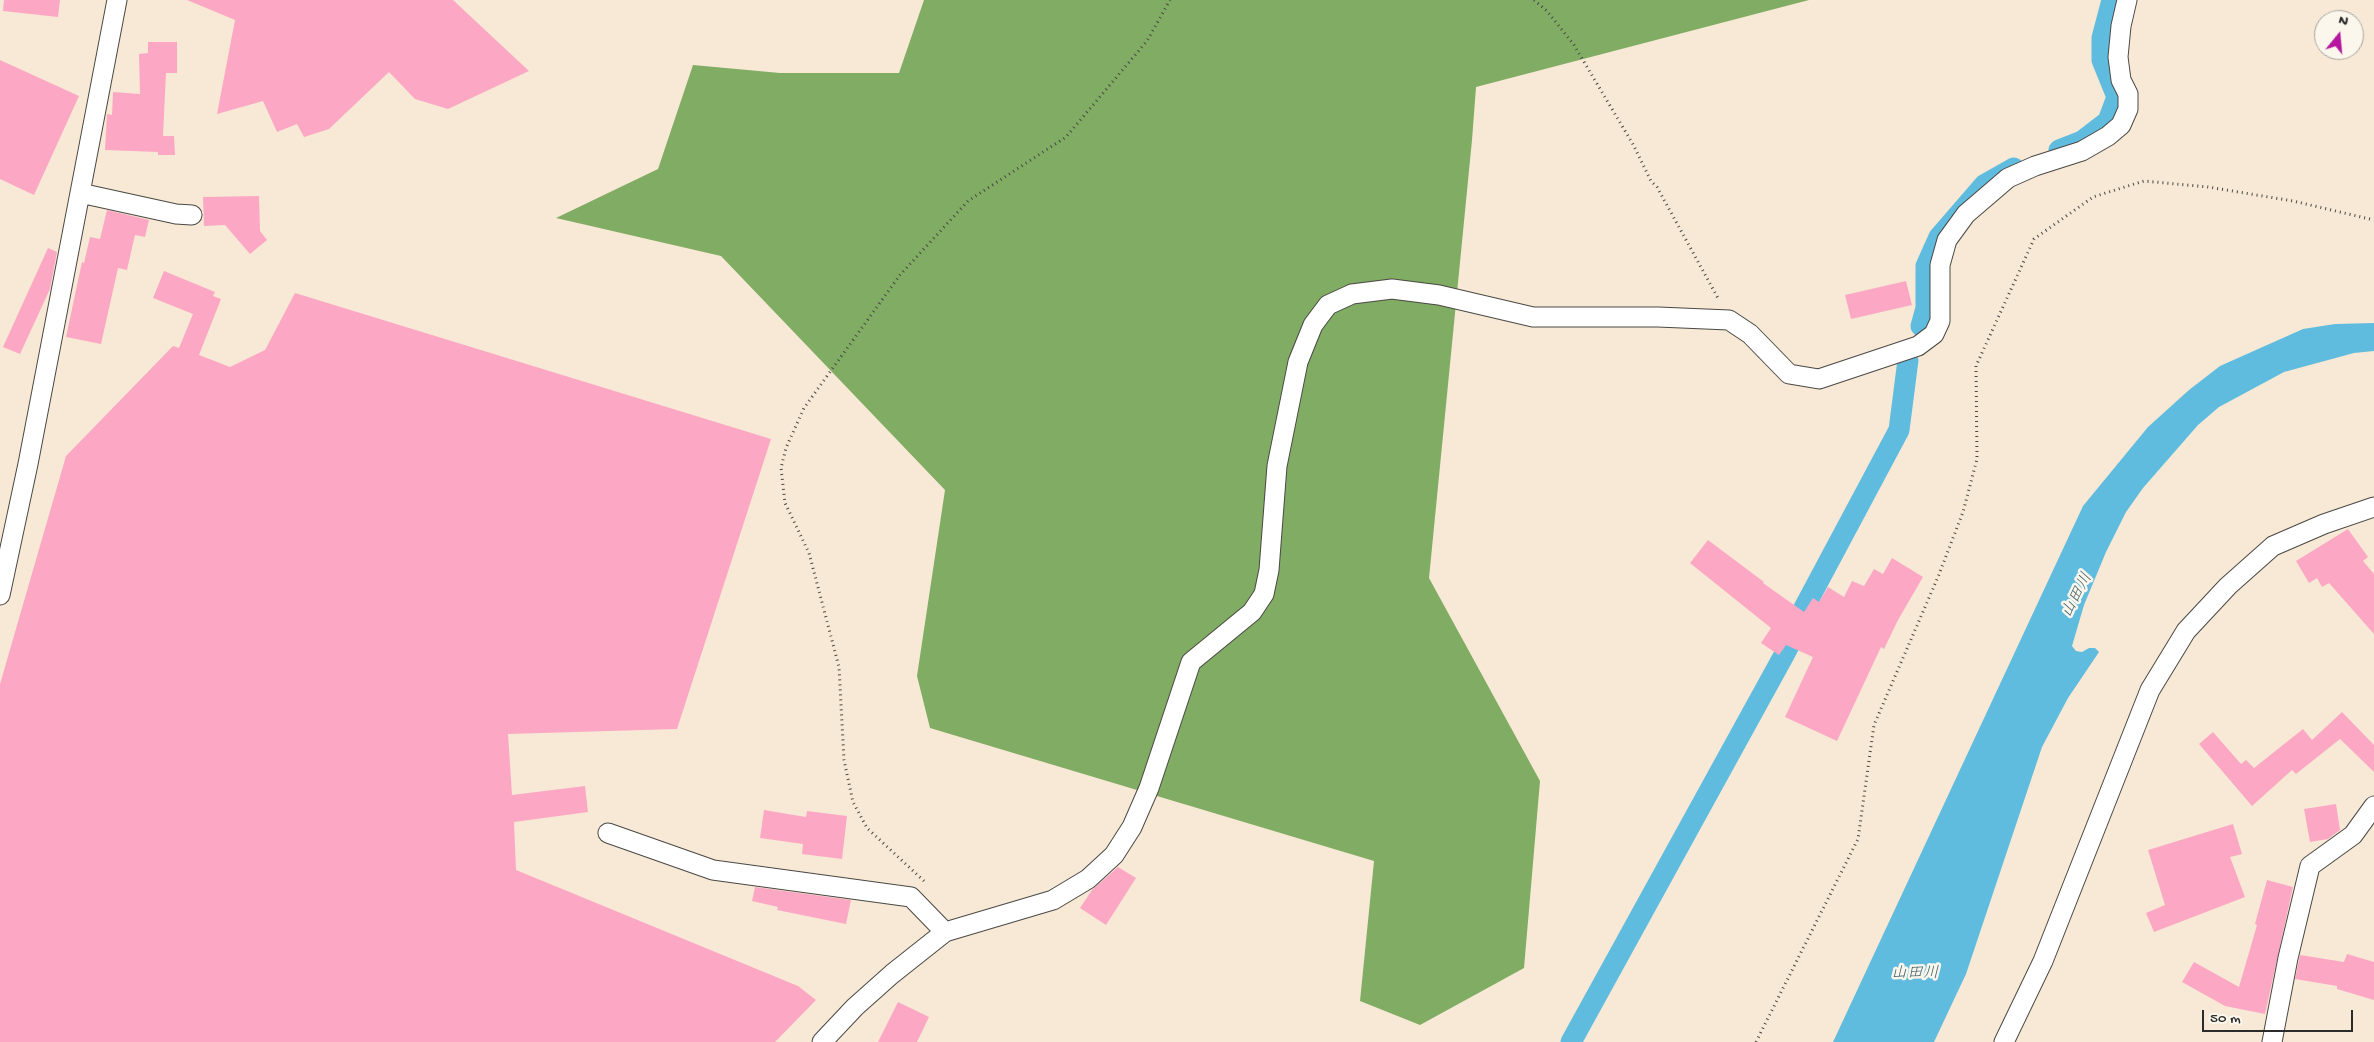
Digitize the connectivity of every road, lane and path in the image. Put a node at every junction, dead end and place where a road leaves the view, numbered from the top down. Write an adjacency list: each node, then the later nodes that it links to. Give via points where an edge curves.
1 (117, 0): 5 (street)
2 (1170, 0): 13 (path, via 1147,41 1066,136 968,201 900,275 804,408 786,448 781,468 785,503 808,553 839,667 844,760 853,802 867,828)
3 (1534, 0): 8 (path, via 1574,45 1634,146)
4 (2127, 0): 8 (street, via 2118,57 2121,80 2128,94 2128,109 2121,126 2082,151 2008,178 1966,214 1947,240 1940,265 1940,321 1934,334 1918,346 1820,379 1789,374 1750,334)
5 (80, 192): 6 (street); 10 (street)
6 (192, 215)
7 (2374, 220): 16 (path, via 2293,201 2208,187 2144,181 2093,197 2034,239 1976,366 1977,459 1963,512 1938,577 1874,725 1858,839)
8 (1729, 320): 14 (street, via 1533,317 1439,295 1392,289 1352,294 1328,305 1313,325 1298,362 1276,466 1269,570 1264,594 1252,612 1192,662 1149,788 1132,827 1114,855 1088,879 1053,900)
9 (2374, 507): 17 (street, via 2273,546 2228,586 2186,631 2150,690 2043,961)
10 (0, 596)
11 (2374, 806): 18 (street, via 2353,835 2310,866)
12 (608, 833): 14 (street, via 713,870 911,897)
13 (930, 886)
14 (944, 932): 15 (street, via 862,1000)
15 (822, 1042)
16 (1756, 1042)
17 (2004, 1042)
18 (2272, 1042)

